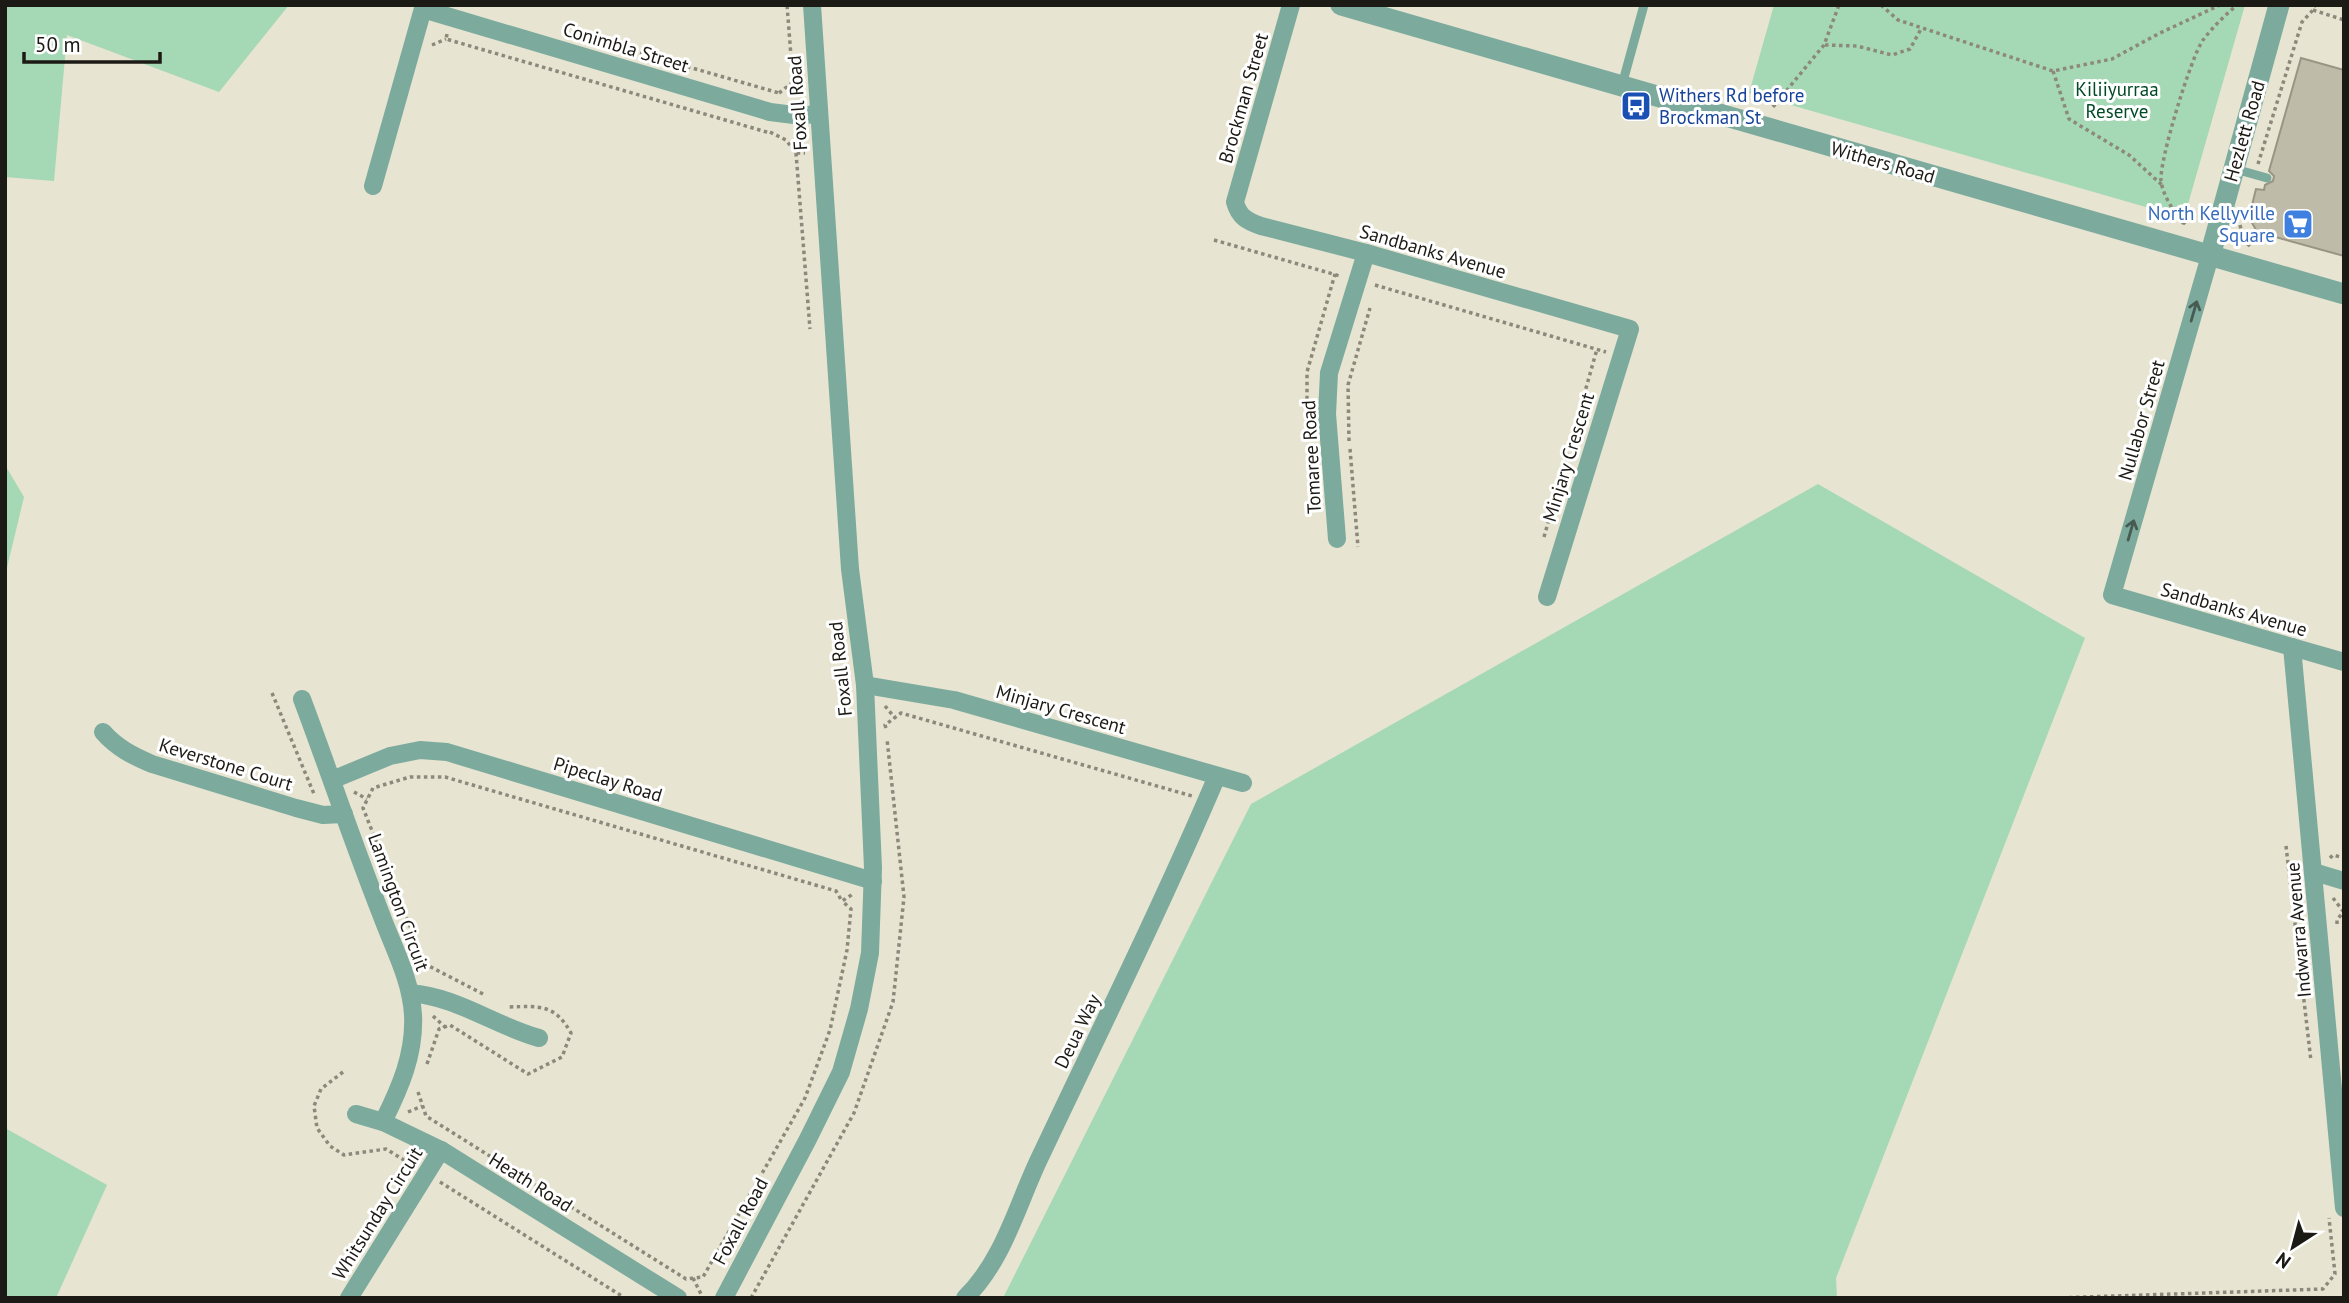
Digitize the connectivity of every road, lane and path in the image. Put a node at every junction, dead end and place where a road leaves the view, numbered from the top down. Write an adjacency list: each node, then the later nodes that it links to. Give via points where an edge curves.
1 (787, 5): 20 (path, via 793,82 779,93)
2 (812, 5): 21 (street, Foxall Road)
3 (1291, 5): 30 (street, Brockman Street)
4 (1644, 5): 18 (lane)
5 (1839, 5): 16 (path)
6 (1881, 5): 15 (path, via 1898,20)
7 (2220, 5): 17 (path, via 2112,59)
8 (2237, 5): 29 (path, via 2202,41 2191,64 2167,147 2161,180)
9 (2280, 5): 25 (street, Hezlett Road)
10 (1349, 6): 18 (street, Withers Road)
11 (424, 7): 13 (street, Conimbla Street); 28 (street)
12 (2314, 8): 14 (path); 26 (path, via 2302,22)
13 (452, 18): 20 (street, Conimbla Street); 22 (path, via 446,39)
14 (2344, 20)
15 (1921, 29): 16 (path, via 1910,49 1892,55 1857,46); 17 (path)
16 (1824, 45): 19 (path)
17 (2053, 71): 29 (path, via 2070,119 2129,155)
18 (1621, 87): 38 (street, Withers Road)
19 (1773, 107)
20 (774, 113): 21 (street, Conimbla Street); 22 (path)
21 (819, 113): 24 (street, Foxall Road)
22 (770, 133): 23 (path, via 786,140)
23 (796, 153): 24 (path); 42 (path)
24 (821, 153): 53 (street, Foxall Road, via 850,569)
25 (2233, 168): 26 (lane); 38 (street, Hezlett Road)
26 (2255, 175): 27 (lane)
27 (2267, 178)
28 (373, 186)
29 (2164, 187): 34 (path)
30 (1235, 202): 37 (street, Sandbanks Avenue, via 1247,221)
31 (2190, 217): 34 (path)
32 (2239, 223): 36 (path, via 2244,241)
33 (2174, 224): 34 (path)
34 (2184, 224)
35 (1214, 240): 39 (path)
36 (2256, 252)
37 (1366, 253): 39 (street, Tomaree Road); 43 (street, Sandbanks Avenue)
38 (2210, 256): 40 (street, Withers Road); 49 (street, Nullabor Street, one-way to 38)
39 (1357, 281): 44 (path); 47 (street, Tomaree Road, via 1329,373 1327,414)
40 (2344, 294)
41 (1372, 298): 48 (path, via 1348,385)
42 (810, 329)
43 (1630, 329): 45 (street, Minjary Crescent)
44 (1597, 349): 45 (path); 46 (path)
45 (1621, 356): 50 (street, Minjary Crescent)
46 (1544, 537)
47 (1337, 538)
48 (1358, 547)
49 (2112, 595): 51 (street, Sandbanks Avenue)
50 (1547, 597)
51 (2292, 647): 52 (street, Sandbanks Avenue); 63 (street, Indwarra Avenue)
52 (2344, 662)
53 (865, 685): 57 (street, Minjary Crescent, via 954,700); 64 (street, Foxall Road)
54 (272, 693): 62 (path)
55 (302, 699): 58 (street, Lamington Circuit)
56 (103, 732): 62 (street, Keverstone Court, via 131,755 152,764)
57 (1217, 776): 59 (street, Minjary Crescent); 60 (street, Deua Way)
58 (332, 780): 61 (street, Lamington Circuit); 64 (street, Pipeclay Road, via 390,756 420,750 447,752)
59 (1242, 783)
60 (1205, 805): 88 (path, via 1190,794 901,713 886,725 904,897 893,1002 854,1113); 89 (street, Deua Way, via 1001,1248)
61 (344, 814): 62 (street, Keverstone Court); 69 (street, Lamington Circuit)
62 (323, 815)
63 (2314, 872): 65 (street); 80 (street, Indwarra Avenue)
64 (873, 881): 66 (path); 87 (street, Foxall Road, via 870,953 841,1072)
65 (2344, 881)
66 (842, 901): 70 (path, via 836,891 445,777 410,778 373,788 363,808 425,964); 82 (path, via 851,909 847,950 830,1030 805,1098 703,1277)
67 (2344, 911): 68 (path)
68 (2337, 920)
69 (410, 993): 72 (street, via 449,1000); 77 (street, Lamington Circuit, via 413,1015 407,1066)
70 (484, 995)
71 (508, 1007): 73 (path, via 547,1008 564,1020 571,1034 562,1057 528,1074 450,1025 439,1029)
72 (539, 1038)
73 (426, 1068)
74 (343, 1072): 79 (path, via 321,1088 314,1106 317,1128 330,1146 344,1155 386,1149)
75 (422, 1081): 82 (path, via 417,1094 426,1116 686,1279)
76 (356, 1114): 77 (street, Heath Road)
77 (383, 1122): 78 (street, Heath Road)
78 (441, 1150): 79 (street, Whitsunday Circuit); 85 (street, Heath Road)
79 (426, 1173): 83 (street, Whitsunday Circuit); 84 (path)
80 (2344, 1208)
81 (2335, 1274): 90 (path, via 2323,1289)
82 (694, 1278): 86 (path)
83 (349, 1298)
84 (625, 1298)
85 (678, 1298)
86 (702, 1298)
87 (724, 1298)
88 (751, 1298)
89 (965, 1298)
90 (2054, 1298)

